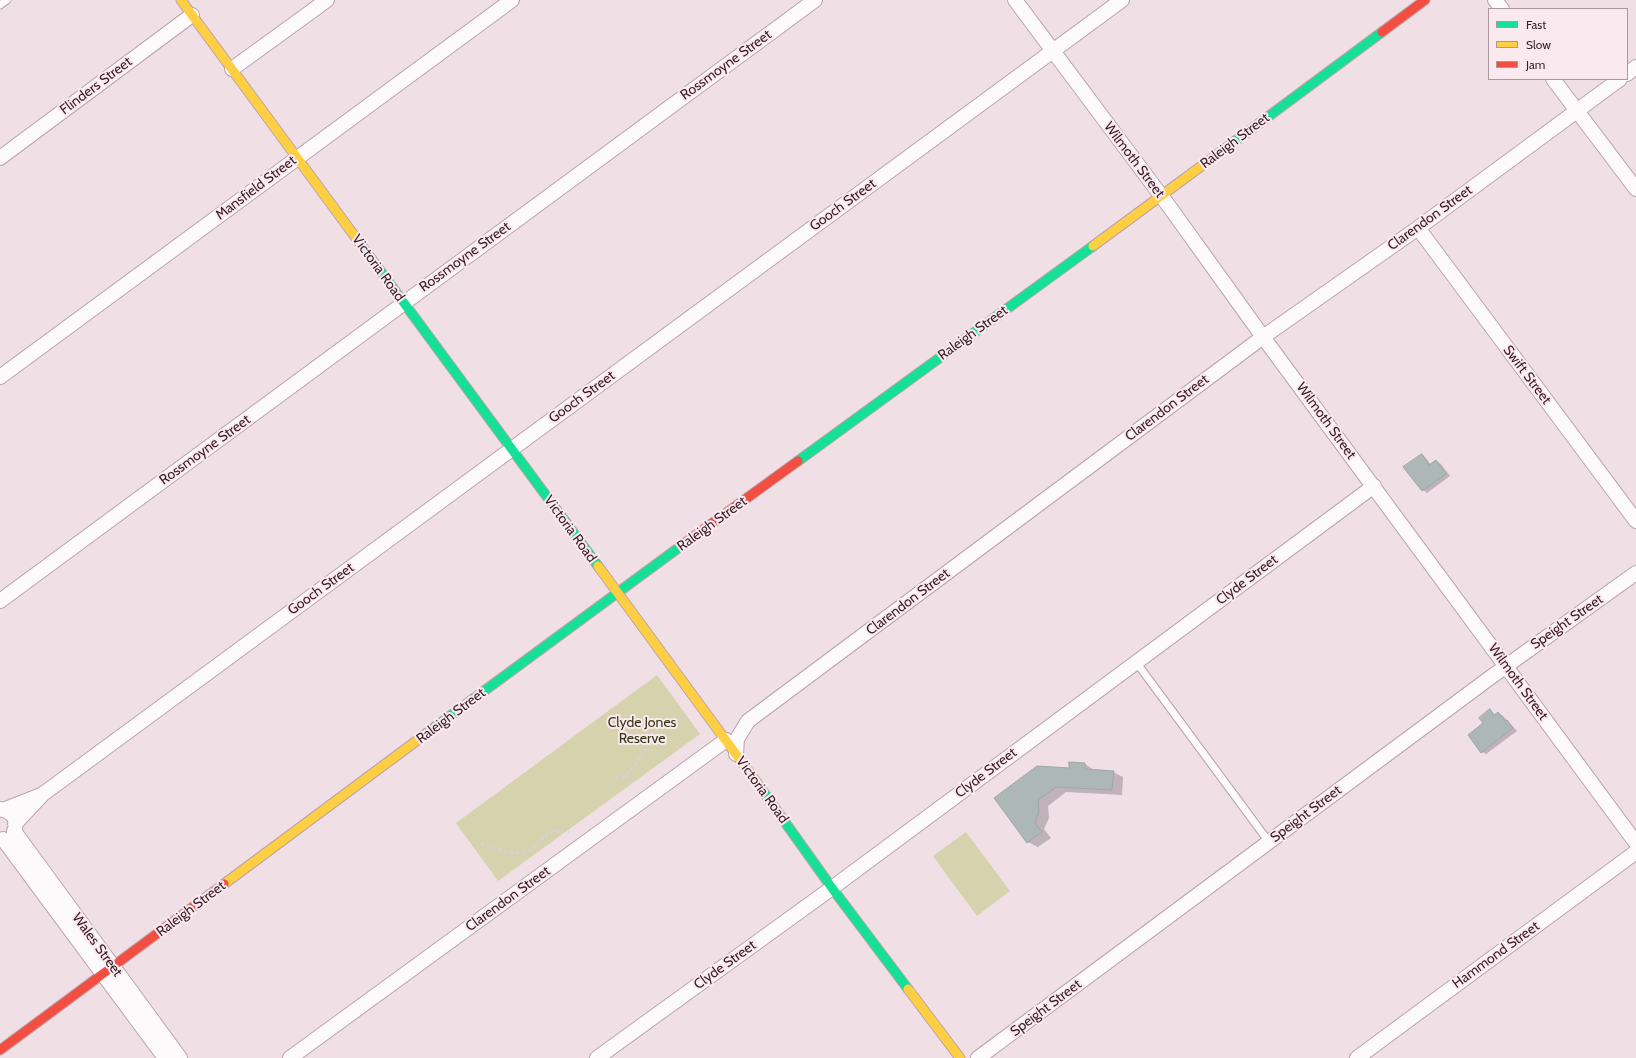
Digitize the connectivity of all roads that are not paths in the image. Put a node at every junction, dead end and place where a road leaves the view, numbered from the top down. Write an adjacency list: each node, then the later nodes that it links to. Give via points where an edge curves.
1 (7, 0): 10 (lane)
2 (181, 0): 12 (street, Victoria Road)
3 (327, 0): 15 (street)
4 (512, 0): 21 (street, Mansfield Street)
5 (815, 0): 25 (street, Rossmoyne Street)
6 (1016, 0): 13 (street, Wilmoth Street)
7 (1122, 0): 13 (street, Gooch Street)
8 (1425, 0): 23 (street, Raleigh Street)
9 (1495, 0): 11 (street)
10 (0, 5)
11 (1501, 8)
12 (192, 15): 15 (street, Victoria Road); 20 (street, Flinders Street)
13 (1053, 51): 23 (street, Wilmoth Street); 28 (street, Gooch Street)
14 (1636, 67): 16 (street)
15 (232, 69): 21 (street, Victoria Road)
16 (1628, 73)
17 (1554, 80): 19 (street)
18 (1619, 80): 19 (street, Clarendon Street)
19 (1576, 111): 22 (street); 24 (street, Clarendon Street)
20 (0, 158)
21 (297, 158): 25 (street, Victoria Road); 27 (street, Mansfield Street)
22 (1636, 189)
23 (1161, 196): 26 (street, Wilmoth Street); 32 (street, Raleigh Street)
24 (1418, 228): 26 (street, Clarendon Street); 30 (street, Swift Street)
25 (404, 303): 28 (street, Victoria Road); 33 (street, Rossmoyne Street)
26 (1264, 337): 29 (street, Wilmoth Street); 37 (street, Clarendon Street, via 748,721 737,739)
27 (0, 377)
28 (512, 449): 32 (street, Victoria Road); 38 (street, Gooch Street)
29 (1374, 486): 34 (street, Clyde Street); 35 (street, Wilmoth Street)
30 (1636, 522)
31 (1636, 573): 35 (street, Speight Street)
32 (617, 593): 36 (street, Victoria Road); 45 (street, Raleigh Street)
33 (0, 601)
34 (1136, 662): 41 (lane); 44 (street, Clyde Street)
35 (1506, 666): 41 (street, Speight Street); 42 (street, Wilmoth Street)
36 (726, 740): 37 (street, Victoria Road); 49 (street, Clarendon Street)
37 (736, 754): 44 (street, Victoria Road)
38 (43, 794): 39 (street, Gooch Street); 40 (street, Gooch Street)
39 (2, 810): 40 (street, Wales Street, via 10,812 13,816)
40 (8, 834): 45 (street, Wales Street)
41 (1269, 842): 52 (street, Speight Street)
42 (1636, 843)
43 (1636, 852): 53 (street, Hammond Street)
44 (832, 888): 50 (street, Clyde Street); 51 (street, Victoria Road)
45 (108, 970): 46 (street, Raleigh Street); 47 (street, Wales Street); 48 (street, Wales Street)
46 (0, 1050)
47 (165, 1058)
48 (180, 1058)
49 (290, 1058)
50 (597, 1058)
51 (960, 1058)
52 (978, 1058)
53 (1357, 1058)

